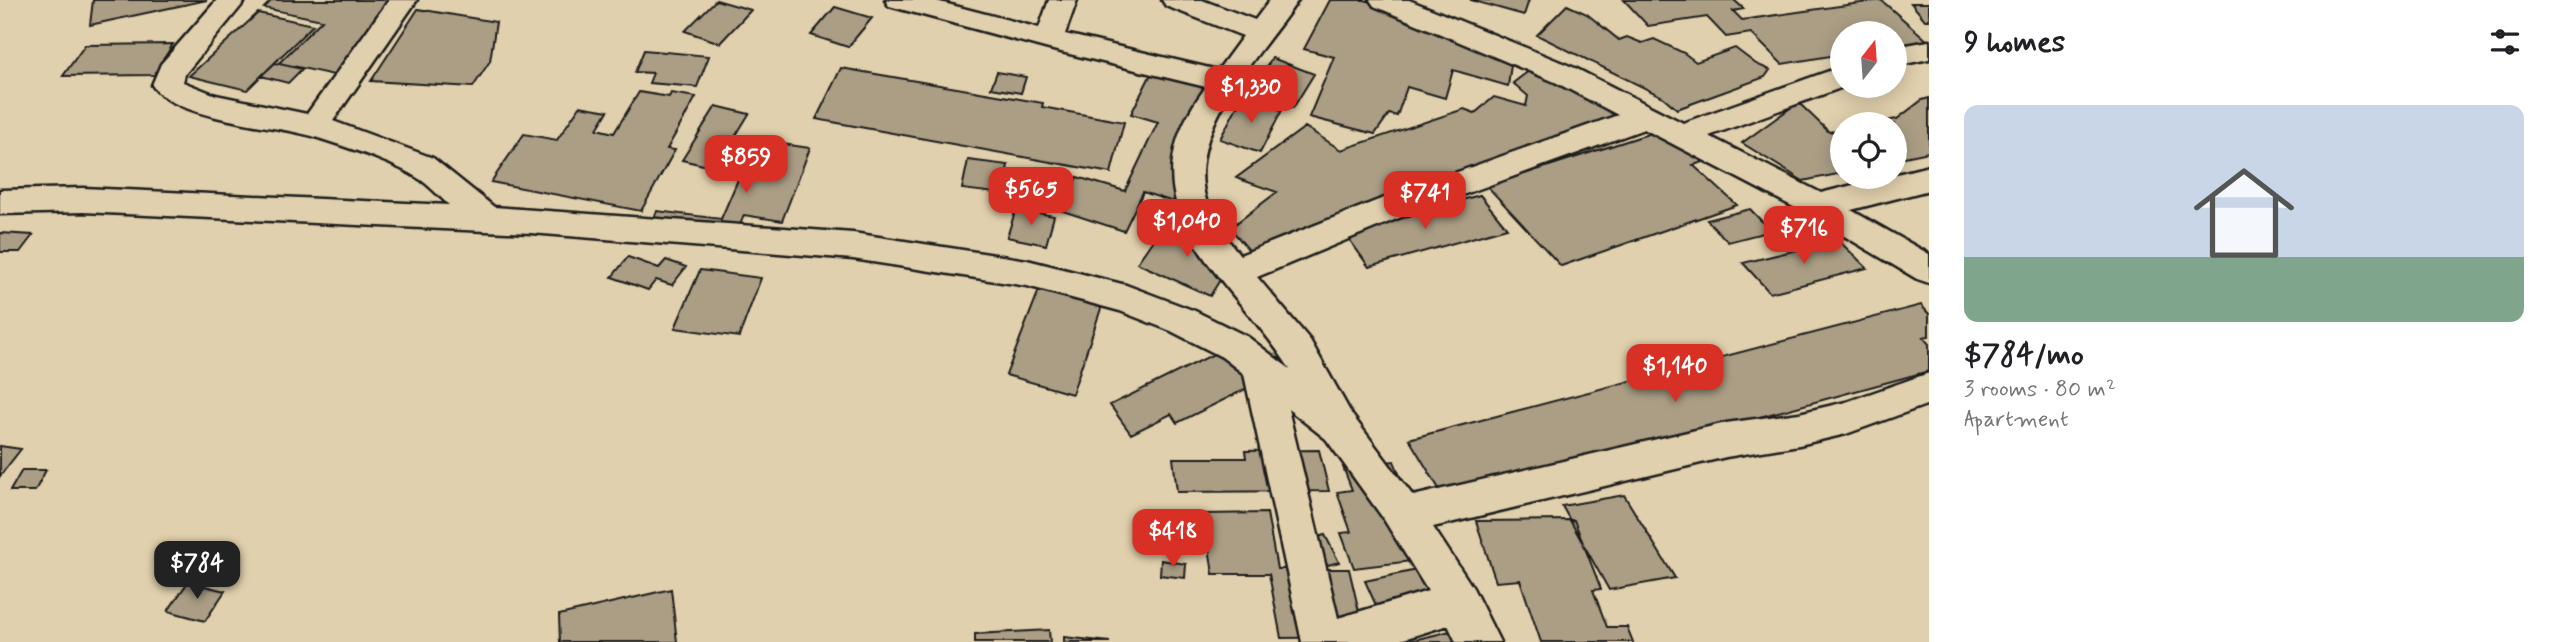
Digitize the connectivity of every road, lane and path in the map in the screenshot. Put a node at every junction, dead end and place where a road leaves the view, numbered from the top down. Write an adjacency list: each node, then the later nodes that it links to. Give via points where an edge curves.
1 (232, 0): 15 (street, via 171,71 167,85 198,100)
2 (403, 0): 15 (street)
3 (899, 0): 9 (street)
4 (1063, 0): 9 (street)
5 (1176, 0): 8 (street)
6 (1284, 0): 8 (street)
7 (1384, 0): 14 (street, via 1565,75)
8 (1260, 32): 12 (street)
9 (1049, 40): 12 (street)
10 (1929, 50): 11 (street)
11 (1908, 54)
12 (1224, 81): 22 (street, via 1196,127 1187,178 1195,216)
13 (1830, 81): 16 (street)
14 (1647, 116): 16 (street); 22 (street, via 1312,237)
15 (314, 126): 20 (street, via 422,166)
16 (1684, 134): 19 (street)
17 (1929, 178): 19 (street)
18 (0, 202): 20 (street, via 83,200)
19 (1818, 206): 21 (street)
20 (486, 219): 23 (street, via 853,246 1027,274 1126,299 1183,321 1235,347)
21 (1929, 270)
22 (1234, 272): 25 (street, via 1313,372)
23 (1260, 366): 25 (street); 28 (street)
24 (1929, 388): 26 (street, via 1822,423 1726,440)
25 (1339, 427): 26 (street)
26 (1404, 516): 27 (street)
27 (1458, 602): 28 (street); 29 (street)
28 (1325, 642)
29 (1479, 642)

